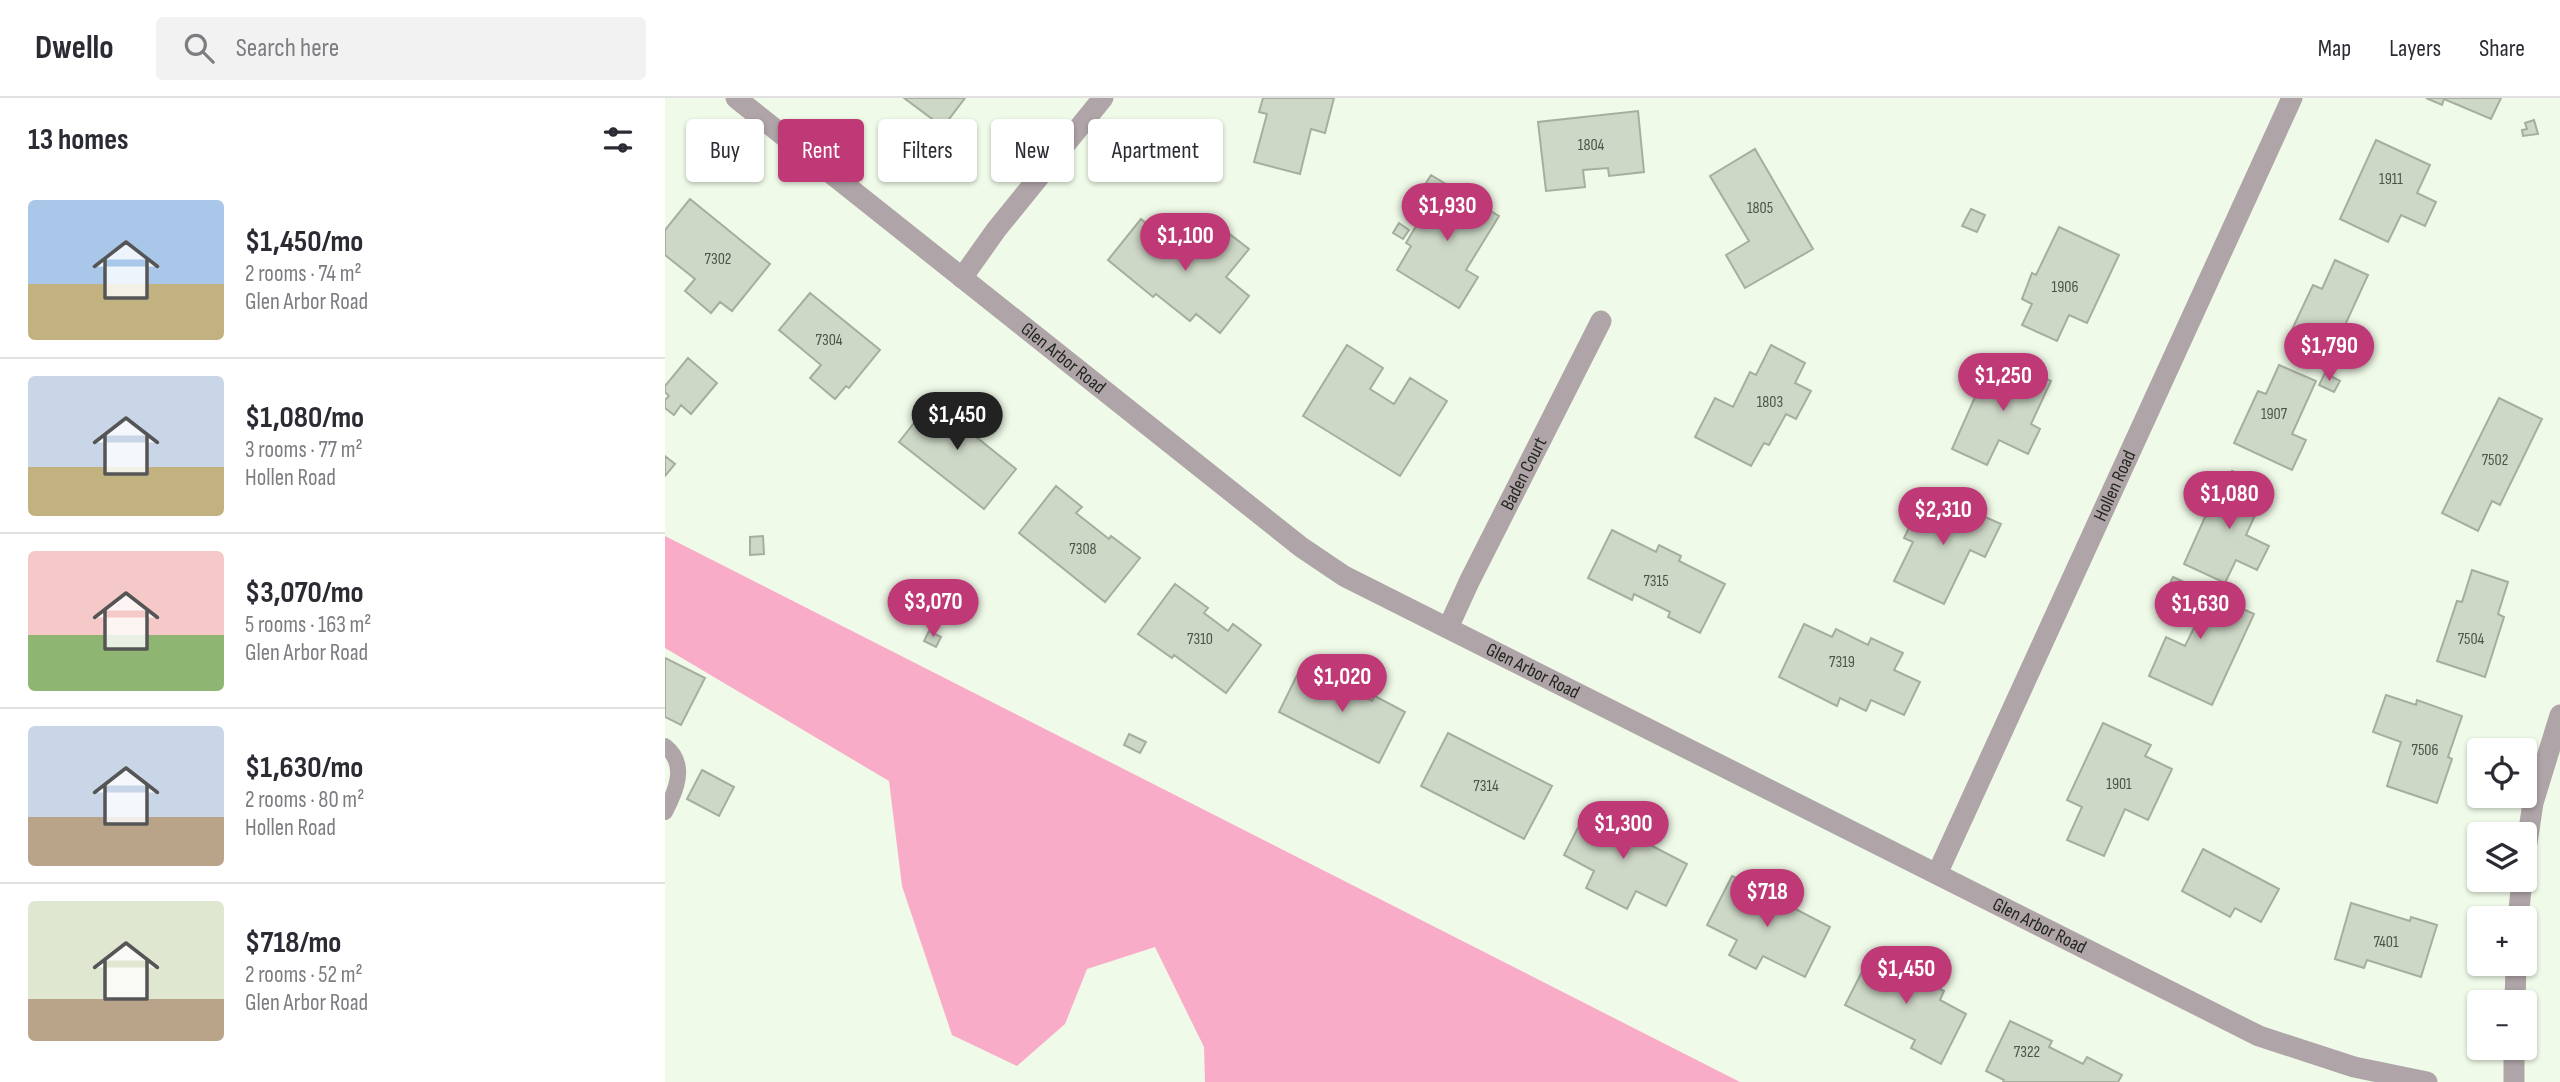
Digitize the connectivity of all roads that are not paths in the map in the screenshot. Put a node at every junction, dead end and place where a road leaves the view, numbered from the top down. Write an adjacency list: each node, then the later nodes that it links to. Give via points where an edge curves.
1 (736, 98): 4 (street, Glen Arbor Road)
2 (1103, 98): 4 (street)
3 (2292, 98): 11 (street, Hollen Road)
4 (961, 278): 6 (street, Glen Arbor Road, via 1300,547 1344,576)
5 (1601, 320): 6 (street, Baden Court)
6 (1448, 628): 11 (street, Glen Arbor Road)
7 (2560, 715): 10 (street)
8 (665, 746): 9 (lane, via 678,769 678,787)
9 (665, 812)
10 (2530, 822)
11 (1937, 874): 13 (street, Glen Arbor Road, via 2259,1036 2354,1067)
12 (2514, 1060): 14 (street)
13 (2427, 1082)
14 (2514, 1082)

